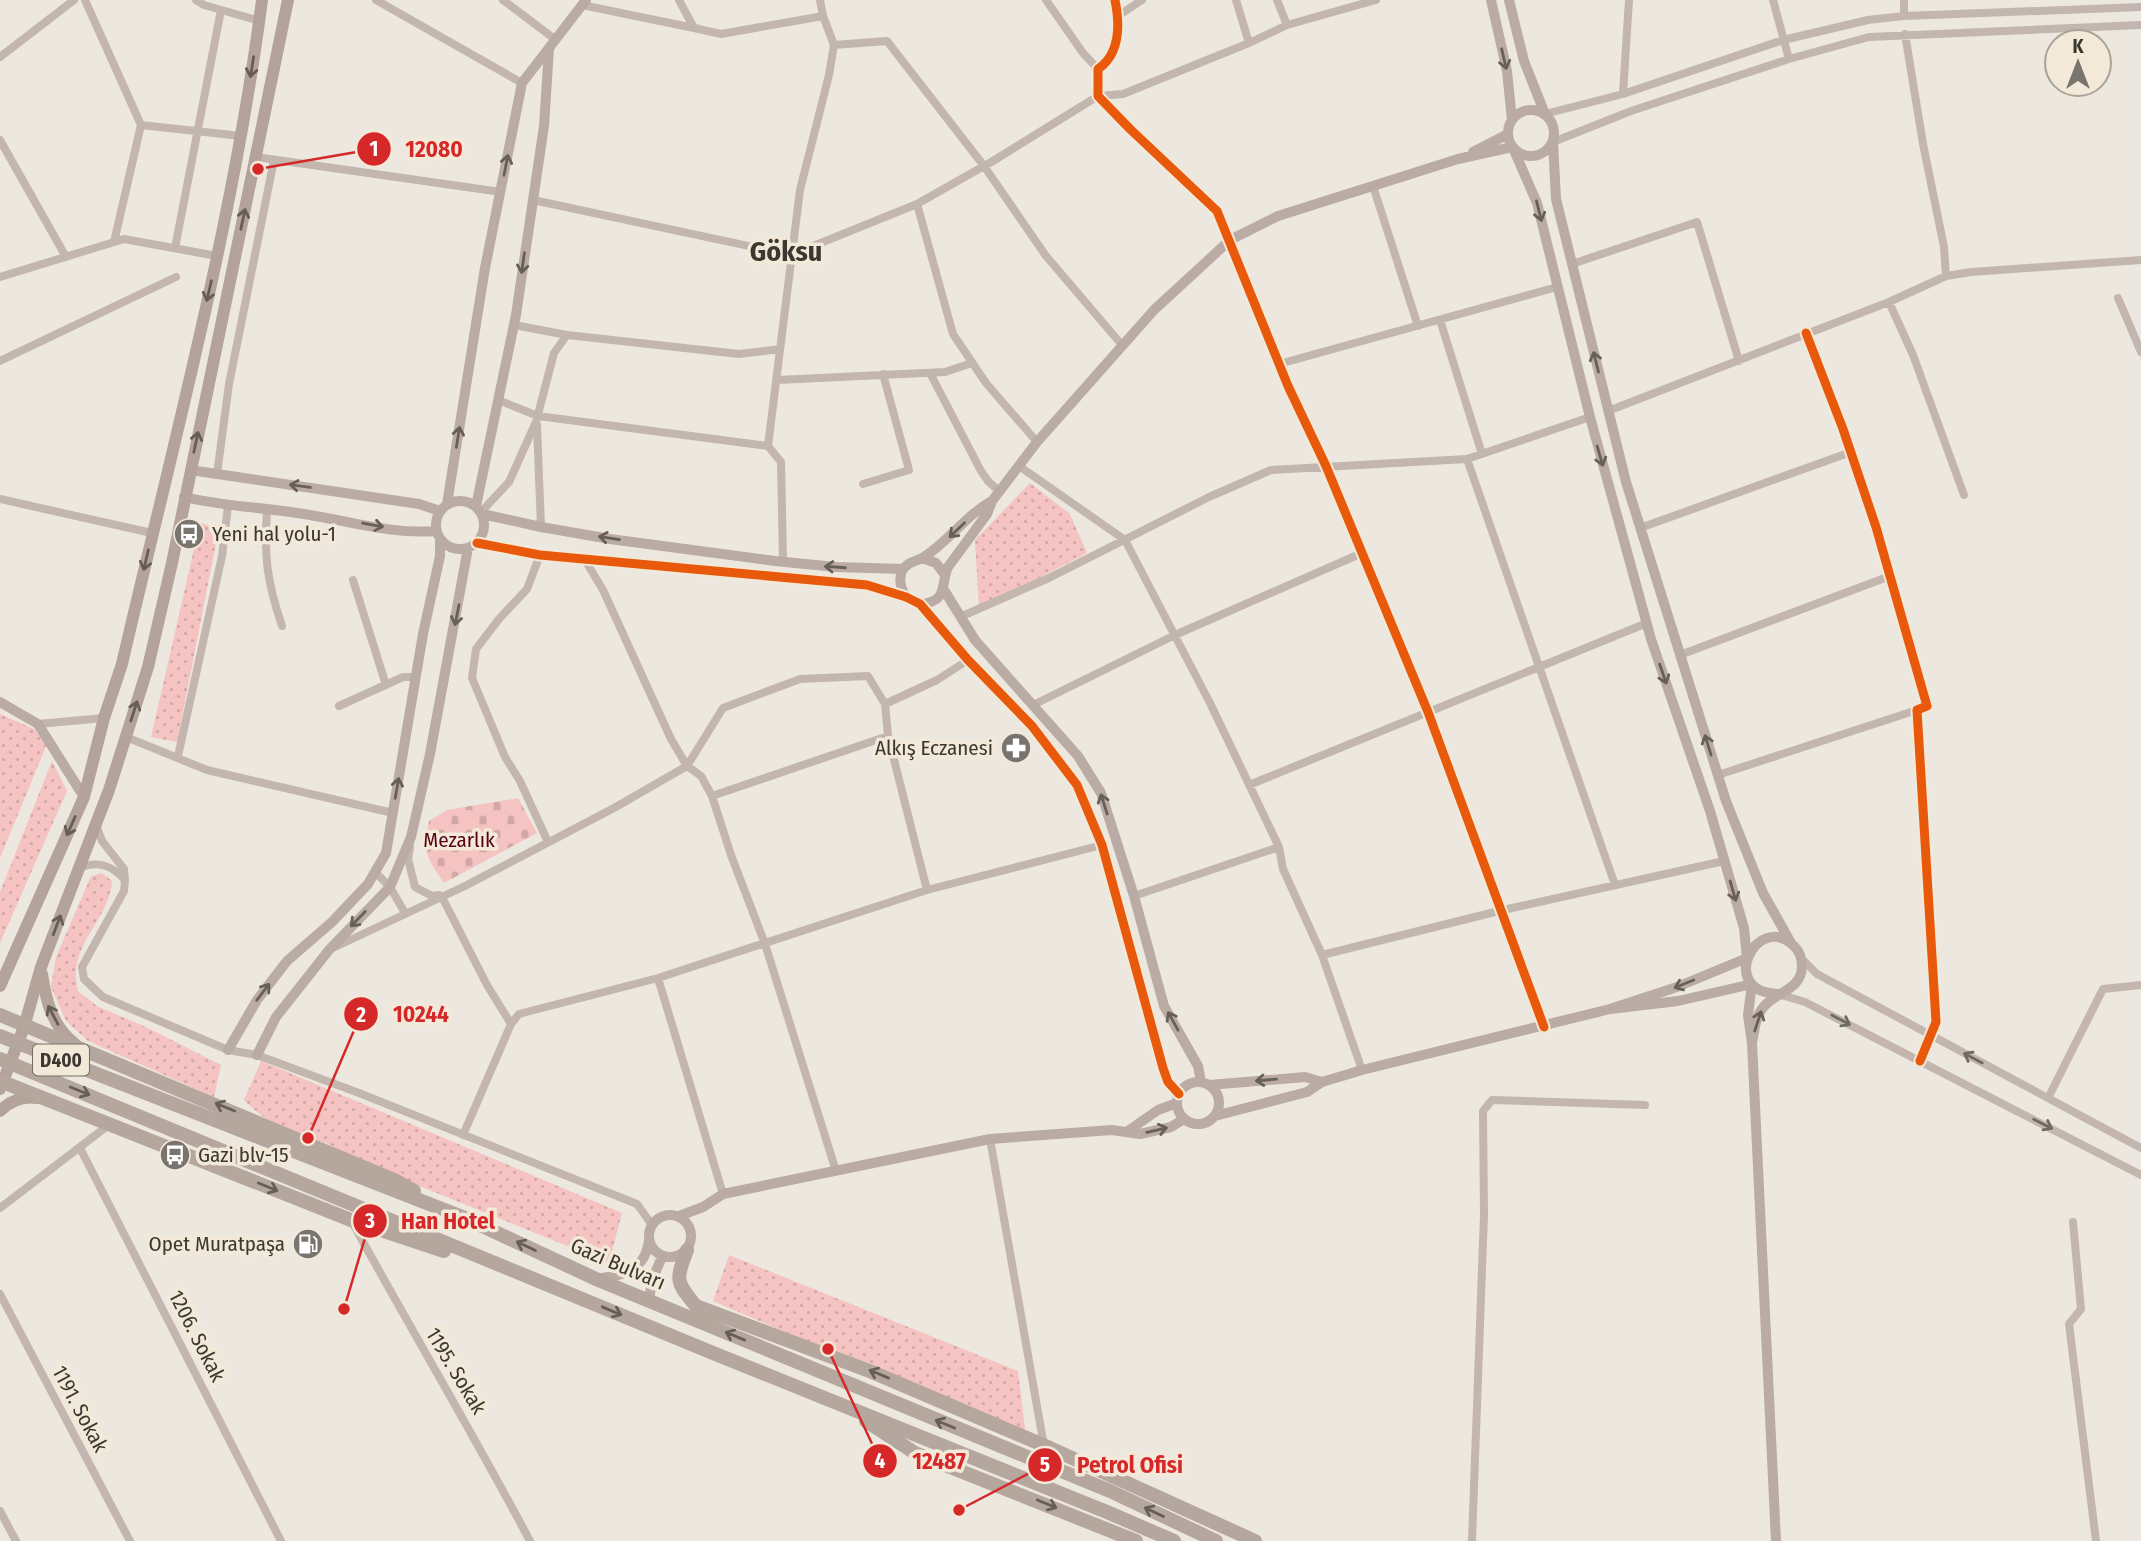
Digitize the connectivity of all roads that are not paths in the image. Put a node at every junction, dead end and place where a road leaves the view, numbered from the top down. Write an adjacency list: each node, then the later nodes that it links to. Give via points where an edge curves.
1 (74, 0): 37 (street)
2 (85, 0): 45 (street)
3 (196, 0): 24 (street)
4 (262, 0): 28 (main road)
5 (288, 0): 52 (main road)
6 (376, 0): 40 (street)
7 (503, 0): 35 (street)
8 (679, 0): 31 (street)
9 (820, 0): 25 (street)
10 (1046, 0): 39 (street)
11 (1115, 0): 26 (street)
12 (1142, 0): 26 (street)
13 (1236, 0): 34 (street)
14 (1277, 0): 29 (street)
15 (1376, 0): 22 (street)
16 (1491, 0): 44 (street, one-way to 44, via 1507,71)
17 (1509, 0): 43 (street, via 1524,61)
18 (1629, 0): 41 (street)
19 (1773, 0): 33 (street)
20 (1904, 0): 27 (street)
21 (584, 2): 31 (street); 35 (street)
22 (1354, 3): 29 (street)
23 (2141, 7): 27 (street)
24 (221, 10): 28 (street); 46 (street)
25 (823, 16): 31 (street, via 721,34); 36 (street)
26 (1118, 16): 39 (street, via 1118,36 1109,62)
27 (1904, 16): 33 (street)
28 (260, 21): 48 (main road, one-way to 48)
29 (1287, 24): 34 (street)
30 (2141, 25): 32 (street)
31 (694, 28)
32 (1905, 34): 38 (street, via 1870,37); 68 (street)
33 (1783, 40): 38 (street); 41 (street)
34 (1249, 43): 42 (street, via 1122,94)
35 (553, 45): 40 (street); 58 (street)
36 (834, 45): 55 (street, via 887,41); 63 (street, via 800,190)
37 (0, 57)
38 (1789, 59): 50 (street)
39 (1097, 69): 42 (street)
40 (522, 83): 57 (street, one-way to 40)
41 (1623, 94): 43 (street)
42 (1098, 96): 55 (street); 60 (street, via 1217,211)
43 (1545, 114): 44 (street, via 1523,111); 50 (street, via 1553,126)
44 (1512, 120): 47 (street)
45 (141, 125): 46 (street); 61 (street)
46 (198, 131): 48 (street); 62 (street)
47 (1508, 134): 51 (street); 53 (street)
48 (241, 136): 64 (main road)
49 (0, 140): 65 (street)
50 (1553, 142): 51 (street, via 1535,156); 67 (street, via 1556,199)
51 (1513, 147): 53 (street); 71 (street, one-way to 71, via 1537,202)
52 (256, 157): 54 (street); 100 (main road, one-way to 52)
53 (1458, 159): 56 (street)
54 (274, 160): 57 (street); 101 (street, via 229,384)
55 (984, 166): 59 (street); 79 (street, via 1046,256)
56 (1373, 186): 60 (street, via 1278,216); 76 (street)
57 (501, 191): 109 (street, one-way to 57)
58 (533, 200): 63 (street); 75 (street, one-way to 75)
59 (917, 204): 63 (street); 84 (street, via 953,334)
60 (1230, 240): 79 (street); 85 (street)
61 (114, 242): 62 (street, via 124,239); 65 (street)
62 (175, 248): 64 (street)
63 (791, 255): 80 (street)
64 (217, 256): 114 (main road, one-way to 114)
65 (66, 257): 69 (street)
66 (2141, 260): 68 (street)
67 (1572, 264): 82 (street, via 1697,222); 90 (street, one-way to 67)
68 (1946, 276): 73 (street)
69 (0, 277)
70 (176, 277): 83 (street)
71 (1557, 288): 74 (street); 91 (street)
72 (2118, 298): 81 (street)
73 (1889, 302): 77 (street); 104 (street)
74 (1440, 320): 76 (street); 96 (street)
75 (514, 325): 78 (street); 89 (street)
76 (1418, 326): 85 (street)
77 (1806, 333): 82 (street); 95 (street)
78 (567, 335): 80 (street, via 738,354); 92 (street, via 554,353)
79 (1122, 345): 93 (street)
80 (780, 349): 88 (street)
81 (2141, 352)
82 (1740, 361): 90 (street)
83 (0, 362)
84 (972, 363): 86 (street); 93 (street)
85 (1279, 364): 99 (street)
86 (930, 373): 87 (street); 103 (street, via 981,471)
87 (883, 374): 88 (street); 102 (street, via 909,470)
88 (777, 380): 94 (street)
89 (498, 400): 92 (street); 111 (street)
90 (1608, 411): 113 (street)
91 (1590, 417): 96 (street); 131 (street, one-way to 131)
92 (537, 419): 94 (street); 111 (street, via 509,482); 112 (street)
93 (1037, 442): 98 (street)
94 (768, 446): 122 (street, via 781,462)
95 (1851, 452): 113 (street); 125 (street)
96 (1482, 454): 97 (street)
97 (1467, 459): 99 (street); 136 (street)
98 (1019, 466): 103 (street); 116 (street)
99 (1326, 466): 116 (street, via 1271,470); 118 (street)
100 (190, 470): 101 (street); 105 (main road)
101 (217, 474): 109 (street, one-way to 101)
102 (863, 484)
103 (999, 491): 107 (street)
104 (1964, 495)
105 (184, 498): 108 (street); 148 (main road, one-way to 105, via 148,667)
106 (0, 499): 114 (street)
107 (992, 501): 120 (street, one-way to 120); 124 (street)
108 (228, 506): 110 (street); 149 (street, via 222,556)
109 (443, 508): 111 (street, via 467,501); 115 (street, via 436,520)
110 (267, 511): 115 (street, one-way to 115); 132 (street, via 267,576)
111 (479, 511): 112 (street); 117 (street, via 485,524)
112 (541, 527): 122 (street, one-way to 112)
113 (1640, 528): 134 (street)
114 (152, 533): 145 (main road, one-way to 145, via 122,664)
115 (438, 535): 117 (street, via 448,547); 137 (street, via 440,556)
116 (1125, 540): 130 (street); 133 (street)
117 (473, 546): 119 (street); 157 (street, one-way to 157)
118 (1362, 553): 133 (street); 144 (street)
119 (540, 555): 121 (street); 158 (street, via 527,589 477,649 472,678)
120 (922, 558): 123 (street); 124 (street, via 936,563)
121 (585, 560): 128 (street, via 867,586); 150 (street)
122 (783, 561): 123 (street, one-way to 122)
123 (903, 569): 128 (street, via 900,584)
124 (945, 575): 127 (street)
125 (1890, 576): 134 (street); 143 (street, via 1927,706)
126 (353, 580): 138 (street)
127 (944, 590): 129 (street, via 934,601); 130 (street)
128 (906, 597): 129 (street)
129 (920, 604): 135 (street)
130 (960, 617): 141 (street)
131 (1647, 623): 136 (street); 161 (street, one-way to 161)
132 (282, 626)
133 (1175, 635): 141 (street); 152 (street)
134 (1680, 655): 151 (street, one-way to 134)
135 (968, 660): 140 (street); 159 (street, via 1066,768)
136 (1540, 666): 144 (street); 165 (street)
137 (416, 677): 138 (street); 155 (street, one-way to 137)
138 (386, 685): 142 (street)
139 (0, 702): 146 (street)
140 (885, 704): 147 (street); 150 (street, via 868,676 800,679 723,708)
141 (1033, 705): 169 (street, one-way to 141, via 1101,793 1079,756)
142 (339, 706)
143 (1917, 710): 151 (street); 192 (street, via 1936,1022)
144 (1428, 712): 152 (street); 171 (street)
145 (104, 718): 146 (street); 154 (main road)
146 (38, 724): 154 (street)
147 (888, 736): 153 (street); 167 (street)
148 (126, 737): 149 (street); 156 (main road)
149 (178, 756): 155 (street, via 208,770)
150 (687, 766): 153 (street, via 701,776); 158 (street)
151 (1718, 775): 173 (street, via 1763,893)
152 (1249, 785): 160 (street)
153 (712, 796): 174 (street)
154 (84, 797): 176 (main road, one-way to 176)
155 (393, 813): 163 (street, via 386,853)
156 (96, 825): 162 (main road); 164 (street, via 102,841 124,869)
157 (411, 837): 166 (street); 168 (street, via 408,859 415,887 432,896)
158 (548, 842): 168 (street)
159 (1102, 845): 167 (street); 206 (street, via 1163,1068)
160 (1279, 847): 169 (street); 177 (street, via 1283,869)
161 (1724, 861): 165 (street); 178 (street, one-way to 178, via 1744,929)
162 (79, 868): 164 (street, via 93,862 102,864); 181 (main road, one-way to 162)
163 (374, 872): 166 (street); 195 (street, one-way to 163, via 287,961 332,922)
164 (125, 880): 195 (street, via 124,891 82,967 84,979 103,997)
165 (1615, 886): 171 (street)
166 (390, 887): 172 (street); 175 (street, one-way to 175)
167 (927, 890): 174 (street)
168 (454, 891): 170 (street)
169 (1134, 896): 203 (street, one-way to 169, via 1164,1006)
170 (442, 897): 172 (street); 189 (street)
171 (1503, 910): 177 (street); 191 (street)
172 (405, 914): 175 (street)
173 (1791, 943): 178 (street, via 1765,939); 179 (street)
174 (765, 944): 182 (street); 218 (street)
175 (329, 950): 197 (street, via 276,1017)
176 (14, 953): 180 (main road); 185 (main road)
177 (1322, 955): 200 (street)
178 (1747, 958): 183 (street); 187 (street, one-way to 187)
179 (1801, 958): 186 (street, via 1795,985); 192 (street, via 1817,974)
180 (0, 964)
181 (41, 967): 190 (main road); 196 (main road, one-way to 181, via 63,1035 52,1016)
182 (658, 978): 189 (street, via 519,1014); 220 (street)
183 (1752, 984): 186 (street); 187 (street, via 1678,1001); 194 (street, via 1748,1015)
184 (2141, 985): 205 (street, via 2103,989)
185 (0, 986)
186 (1778, 994): 194 (street, one-way to 186, via 1760,1012); 199 (street, one-way to 199, via 1805,1002)
187 (1610, 1009): 191 (street)
188 (0, 1015): 190 (highway)
189 (511, 1024): 214 (street)
190 (24, 1027): 196 (highway); 202 (main road)
191 (1544, 1027): 200 (street)
192 (1931, 1035): 199 (street); 205 (street, one-way to 192)
193 (0, 1036): 224 (highway, Gazi Bulvarı / D400)
194 (1752, 1043): 247 (street)
195 (228, 1050): 197 (street)
196 (90, 1054): 208 (highway, via 53,1054 46,1060 43,1080 48,1092); 224 (highway, one-way to 196, via 394,1180)
197 (257, 1055): 214 (street)
198 (0, 1059): 232 (highway, D400, one-way to 232)
199 (1920, 1061): 219 (street, one-way to 219)
200 (1362, 1070): 201 (street)
201 (1322, 1082): 203 (street, one-way to 203, via 1305,1077); 210 (street, via 1307,1092)
202 (1, 1084): 204 (highway)
203 (1205, 1084): 206 (street, via 1184,1087); 210 (street, via 1219,1099)
204 (44, 1098): 208 (highway); 209 (main road, via 16,1100)
205 (2048, 1098): 217 (street)
206 (1178, 1099): 211 (street); 213 (street)
207 (1645, 1105): 246 (street, via 1492,1100 1483,1111 1484,1215)
208 (65, 1107): 212 (highway)
209 (0, 1111)
210 (1215, 1116): 211 (street, via 1200,1124)
211 (1184, 1119): 213 (street, one-way to 211, via 1140,1133 1171,1127)
212 (110, 1125): 216 (street); 225 (highway, one-way to 225)
213 (1128, 1130): 215 (street)
214 (463, 1135): 227 (street, via 637,1204)
215 (990, 1139): 218 (street); 236 (street)
216 (80, 1148): 222 (street); 240 (street, 1206. Sokak)
217 (2141, 1148)
218 (836, 1171): 220 (street)
219 (2141, 1175)
220 (723, 1194): 221 (street)
221 (704, 1207): 223 (street); 229 (street, via 696,1218)
222 (0, 1208)
223 (679, 1216): 227 (street, via 664,1216); 229 (street, via 689,1225)
224 (465, 1218): 231 (highway, Gazi Bulvarı / D400, one-way to 224)
225 (351, 1220): 232 (highway); 241 (street, 1195. Sokak)
226 (2073, 1222): 248 (street, via 2081,1309 2068,1324)
227 (652, 1225): 228 (street)
228 (649, 1240): 230 (street); 231 (street, via 647,1253 634,1269)
229 (690, 1244): 230 (street, via 676,1257); 236 (highway, one-way to 229, via 872,1372 695,1306 681,1289 678,1274)
230 (662, 1256): 234 (street)
231 (596, 1279): 234 (highway, Gazi Bulvarı / D400)
232 (549, 1285): 235 (highway, D400, one-way to 235)
233 (0, 1294): 239 (street, 1191. Sokak)
234 (649, 1301): 244 (highway, Gazi Bulvarı / D400, one-way to 234, via 1110,1491)
235 (838, 1403): 242 (highway, one-way to 242, via 915,1453); 243 (highway, D400)
236 (1044, 1446): 245 (highway)
237 (0, 1511): 238 (street)
238 (16, 1541)
239 (130, 1541)
240 (281, 1541)
241 (530, 1541)
242 (1136, 1541)
243 (1174, 1541)
244 (1216, 1541)
245 (1255, 1541)
246 (1472, 1541)
247 (1776, 1541)
248 (2096, 1541)

